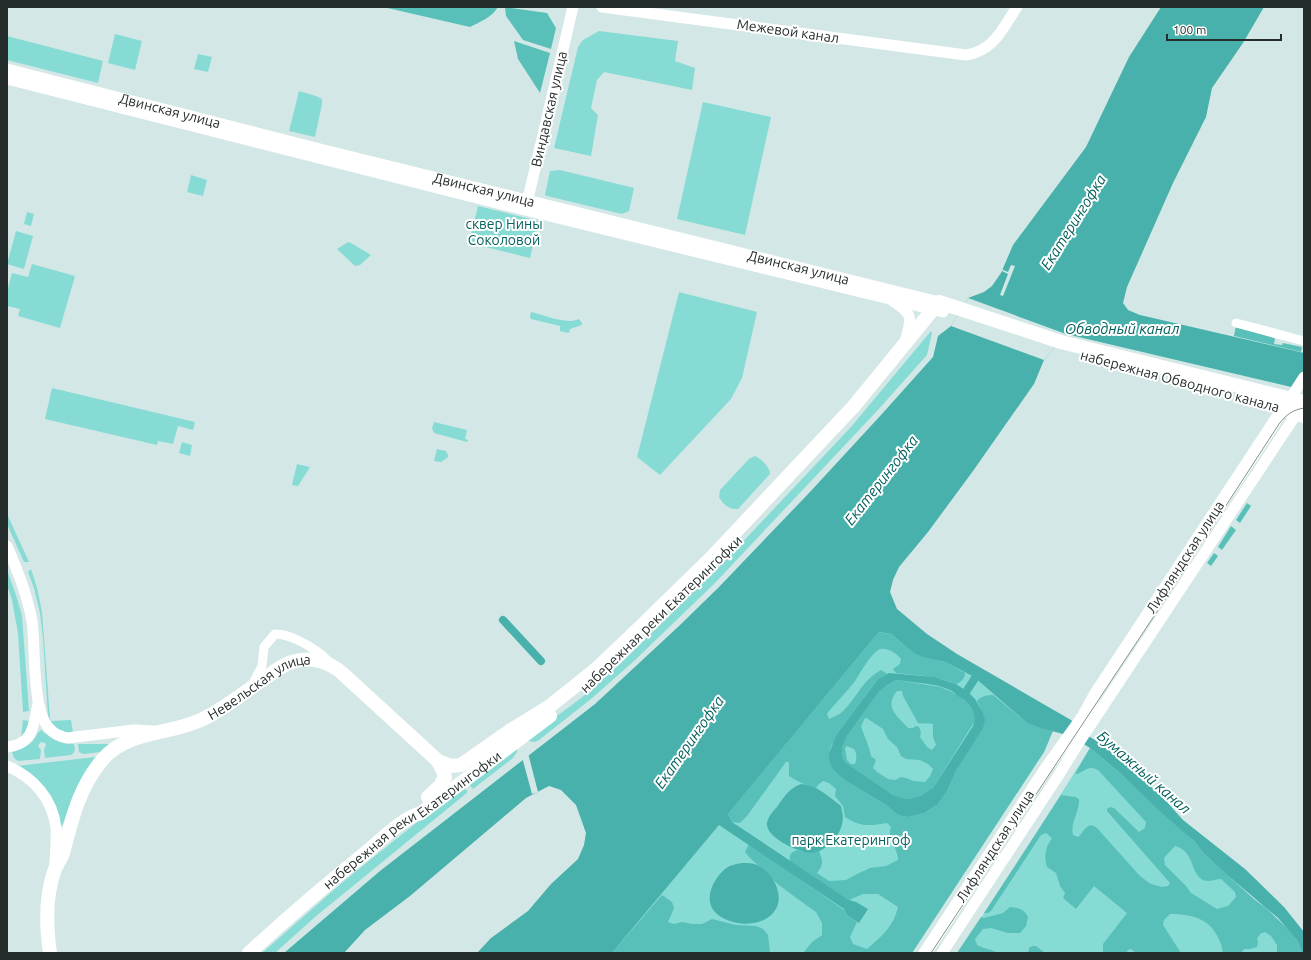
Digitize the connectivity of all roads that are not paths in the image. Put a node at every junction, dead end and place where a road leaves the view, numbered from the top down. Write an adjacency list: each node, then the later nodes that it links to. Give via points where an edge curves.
1 (573, 7): 6 (street, Виндавская улица)
2 (602, 7): 3 (street, Межевой канал, via 957,54 975,54 987,48)
3 (1017, 7)
4 (7, 69): 6 (street, Двинская улица)
5 (7, 80): 6 (street, Двинская улица)
6 (527, 205): 7 (street, Двинская улица); 8 (street, Двинская улица)
7 (886, 297): 8 (street, Двинская улица); 11 (street, via 910,315)
8 (946, 309): 11 (main road, набережная реки Екатерингофки); 13 (main road, набережная Обводного канала, via 1009,335 1058,345 1251,398); 24 (main road, набережная реки Екатерингофки, via 860,411 716,564 642,637 571,700 421,813)
9 (1236, 323): 10 (street)
10 (1304, 341)
11 (905, 344): 22 (main road, набережная реки Екатерингофки, via 848,412 710,558 635,632 556,702)
12 (1304, 377): 13 (street)
13 (1298, 403): 19 (main road, Лифляндская улица, via 1095,695 1087,720)
14 (7, 546): 17 (street, via 24,587 32,622)
15 (330, 664): 16 (main road, Невельская улица, via 318,660 292,662 277,669); 16 (street, via 320,652 281,634 274,634 264,647 262,666); 21 (main road, Невельская улица)
16 (251, 688): 18 (main road, Невельская улица, via 202,720)
17 (38, 704): 18 (street, Невельская улица, via 50,730 67,738 134,730); 20 (street, via 29,736 17,745)
18 (157, 732): 25 (main road, via 124,743 112,750 96,768 78,800 62,856)
19 (1071, 744): 28 (main road, Лифляндская улица, via 1048,766); 29 (street, Лифляндская улица, via 1060,773)
20 (7, 746)
21 (438, 761): 22 (main road, Невельская улица, via 456,766); 24 (main road, via 444,774 442,783 416,806)
22 (465, 763)
23 (7, 766): 25 (street, via 35,784 53,813 57,839)
24 (412, 815): 27 (main road, набережная реки Екатерингофки, via 338,875)
25 (55, 869): 26 (main road, via 47,913)
26 (50, 953)
27 (249, 953)
28 (925, 953)
29 (942, 953)

